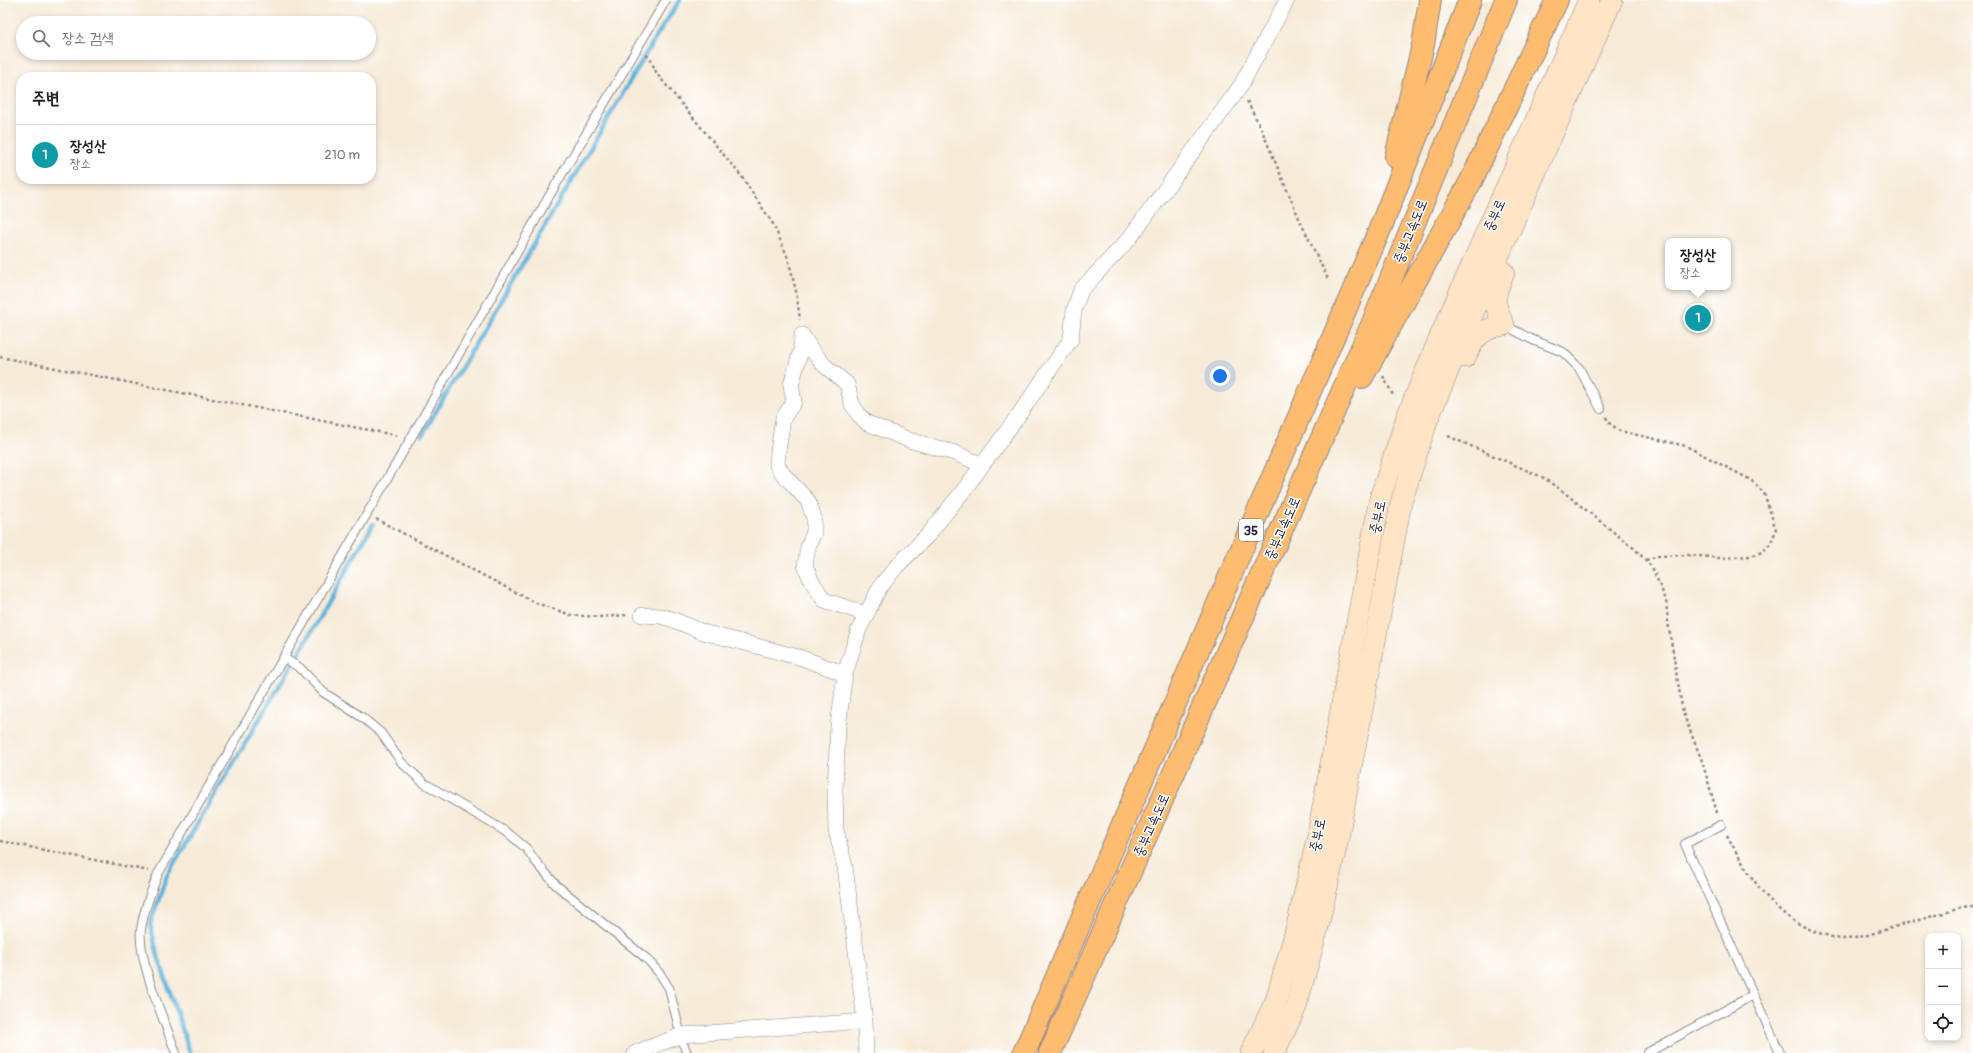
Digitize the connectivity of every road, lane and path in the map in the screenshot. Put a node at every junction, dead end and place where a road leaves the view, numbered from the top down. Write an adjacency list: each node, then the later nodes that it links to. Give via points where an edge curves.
1 (666, 0): 22 (lane, via 555,186)
2 (1287, 0): 10 (street)
3 (1430, 0): 12 (highway, via 1405,122)
4 (1557, 0): 24 (highway, via 1471,181)
5 (1470, 2): 12 (highway, 중부고속도로 / 35)
6 (1588, 3): 44 (main road, 중부로, via 1440,337 1408,414 1380,498 1317,838 1297,926 1276,1000)
7 (1504, 5): 24 (highway, 중부고속도로 / 35, via 1372,325)
8 (1609, 8): 11 (main road, 중부로)
9 (650, 58): 15 (path, via 657,74 742,177 773,224 788,258)
10 (1240, 87): 13 (path); 23 (street, via 1129,239 1081,290 1074,310 1071,339)
11 (1548, 142): 14 (main road, via 1530,212 1495,298); 20 (main road, 중부로)
12 (1369, 256): 42 (highway, 중부고속도로 / 35)
13 (1329, 281)
14 (1504, 325): 19 (lane, via 1563,352 1579,368); 20 (main road, via 1491,327 1479,334)
15 (802, 335): 23 (street, via 824,365 847,384 852,404 867,423 909,440 956,453); 27 (street, via 801,350 791,385 794,402 783,418 777,465 808,501 814,518 814,532 805,565 819,594 824,600)
16 (0, 357): 22 (path)
17 (1379, 370): 18 (path)
18 (1394, 397)
19 (1601, 409): 26 (path, via 1609,423 1620,431 1686,446 1751,480 1764,493 1776,530 1772,543 1762,552 1751,556 1658,556)
20 (1427, 421): 45 (main road, 중부로, via 1400,503 1337,843 1317,931 1296,1007)
21 (1448, 436): 26 (path, via 1542,477 1598,519)
22 (411, 438): 25 (lane)
23 (982, 465): 27 (street, via 928,535 880,587)
24 (1296, 496): 43 (highway, 중부고속도로 / 35)
25 (368, 513): 28 (path, via 536,603 571,615); 29 (lane)
26 (1646, 560): 31 (path, via 1652,567 1666,600 1683,713 1702,761)
27 (866, 614): 30 (street)
28 (642, 615): 30 (street, via 661,616 703,632 802,658)
29 (286, 659): 33 (lane); 37 (lane, via 300,668 323,692 381,733 402,763 424,783 508,833 527,849 556,885 646,959 669,988)
30 (846, 674): 36 (street, via 838,726 836,830 845,867)
31 (1722, 825): 34 (path, via 1747,870 1764,894 1798,925 1816,933 1842,939 1862,936 1961,908); 35 (lane, via 1685,844)
32 (0, 841): 33 (path)
33 (158, 874): 38 (lane, via 146,905 141,931 142,954)
34 (1973, 907)
35 (1753, 995): 46 (lane); 47 (lane)
36 (865, 1021): 37 (street); 41 (street)
37 (682, 1036): 39 (street); 40 (lane)
38 (176, 1053)
39 (635, 1053)
40 (687, 1053)
41 (866, 1053)
42 (1024, 1053)
43 (1050, 1053)
44 (1251, 1053)
45 (1274, 1053)
46 (1646, 1053)
47 (1780, 1053)

